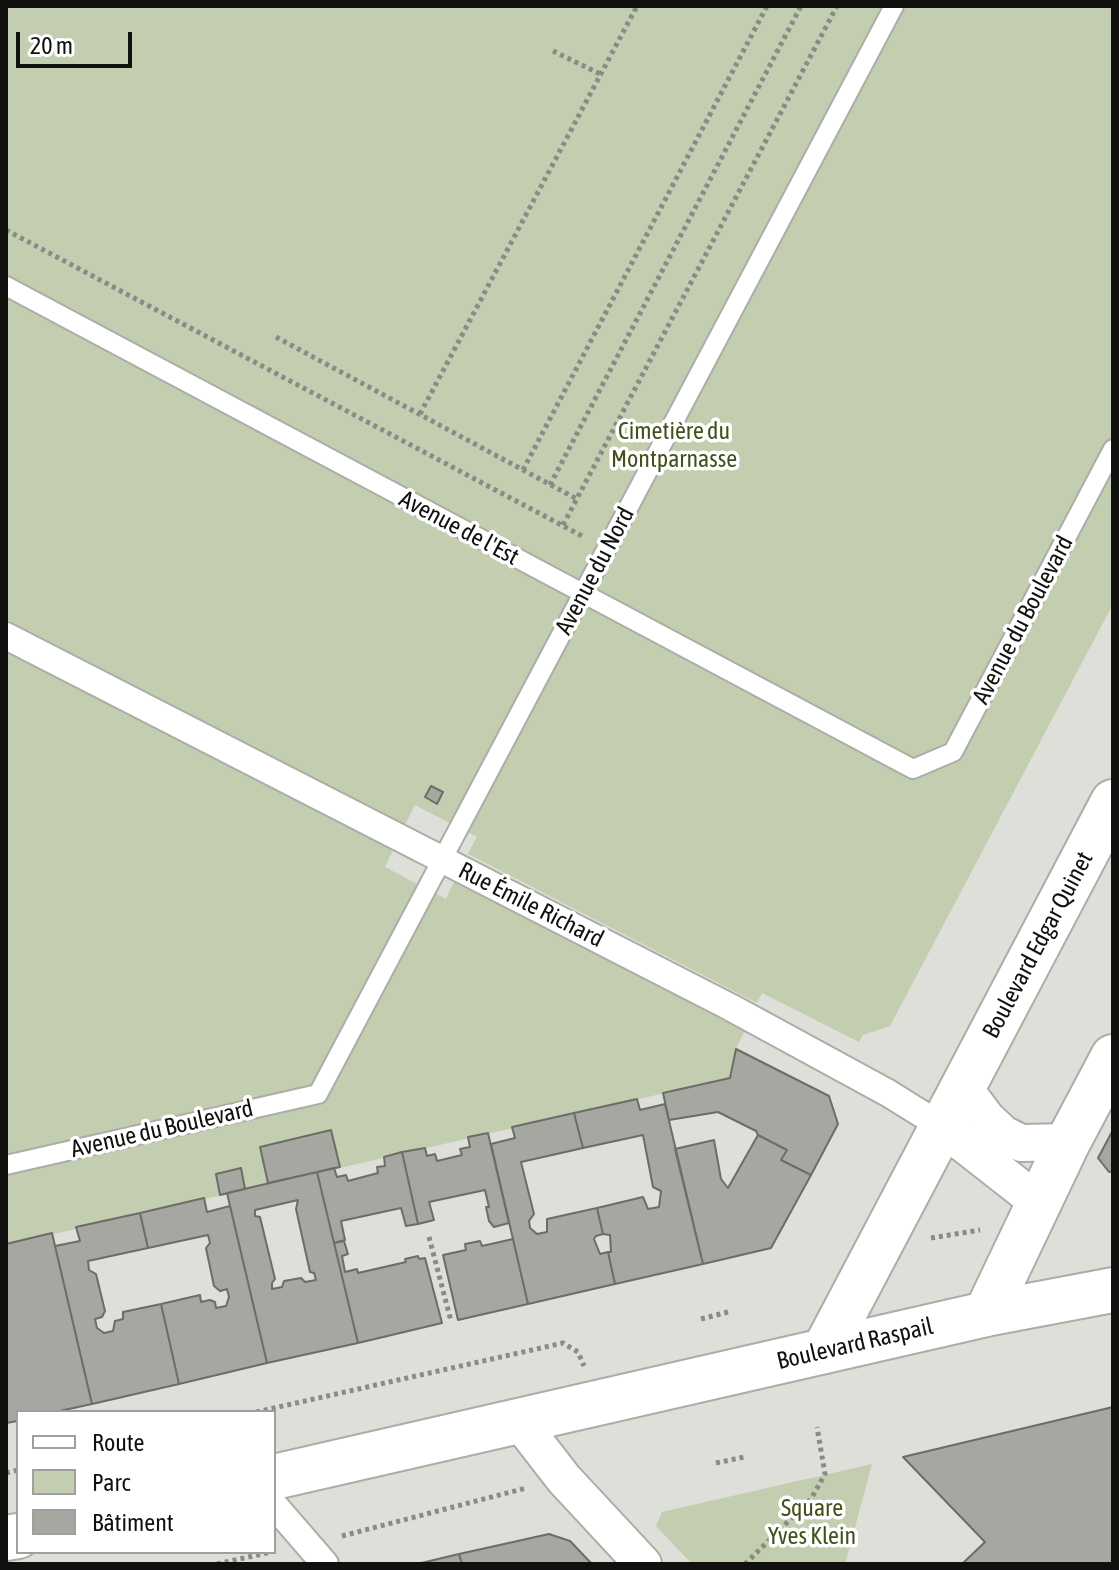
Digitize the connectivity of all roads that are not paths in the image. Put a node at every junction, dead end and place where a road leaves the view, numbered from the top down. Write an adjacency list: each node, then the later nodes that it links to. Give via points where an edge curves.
1 (894, 6): 4 (lane, Avenue du Nord)
2 (6, 286): 4 (lane, Avenue de l'Est)
3 (1113, 449): 6 (lane, Avenue du Boulevard, via 953,752)
4 (583, 594): 6 (lane, Avenue de l'Est); 8 (lane, Avenue du Nord)
5 (6, 636): 8 (street, Rue Émile Richard)
6 (913, 769)
7 (1113, 802): 10 (street, Boulevard Edgar Quinet)
8 (442, 860): 11 (lane, Avenue du Nord); 12 (street, Rue Émile Richard, via 730,1007)
9 (1113, 1057): 13 (street)
10 (963, 1087): 12 (street, Boulevard Edgar Quinet); 13 (street, via 1003,1134 1021,1143)
11 (318, 1094): 14 (lane, Avenue du Boulevard)
12 (941, 1126): 15 (street, Rue Émile Richard); 18 (street, Boulevard Edgar Quinet)
13 (1068, 1142): 15 (street)
14 (6, 1165)
15 (1038, 1202): 17 (street)
16 (1113, 1290): 17 (street, Boulevard Raspail)
17 (986, 1314): 18 (street, Boulevard Raspail)
18 (824, 1351): 19 (street, Boulevard Raspail)
19 (519, 1421): 20 (street, Boulevard Raspail); 23 (street)
20 (276, 1477)
21 (276, 1508): 22 (street)
22 (325, 1564)
23 (643, 1564)

